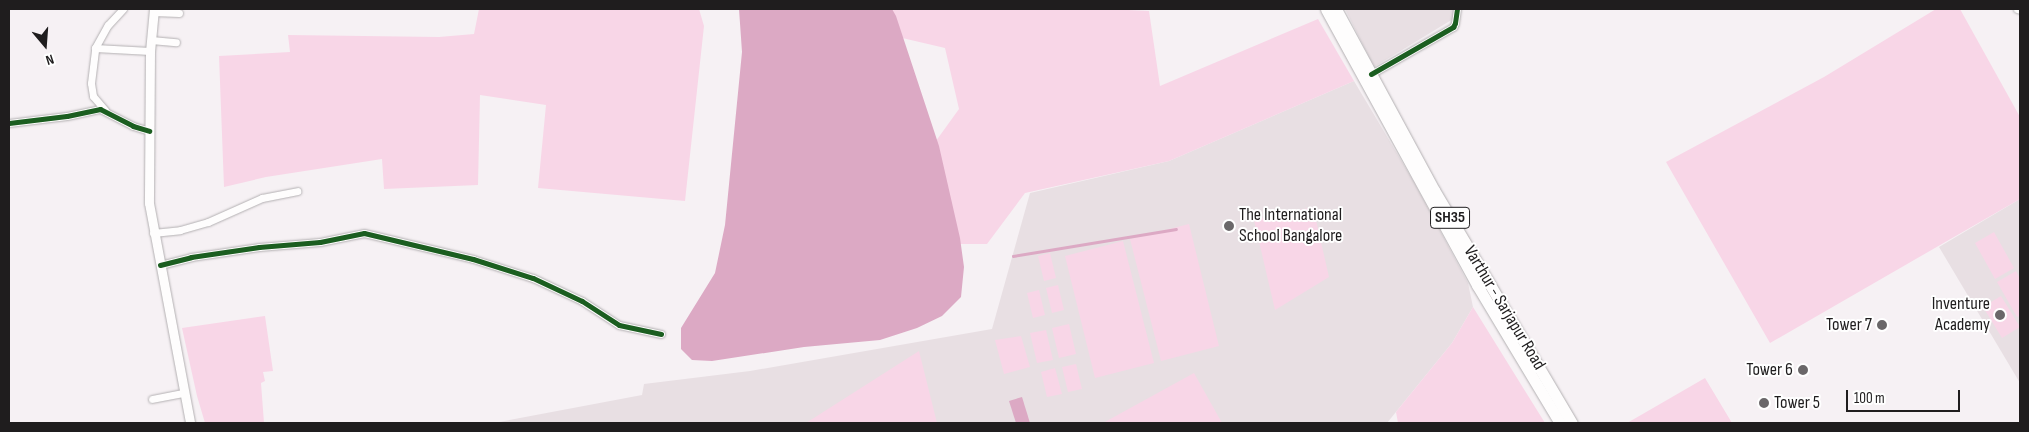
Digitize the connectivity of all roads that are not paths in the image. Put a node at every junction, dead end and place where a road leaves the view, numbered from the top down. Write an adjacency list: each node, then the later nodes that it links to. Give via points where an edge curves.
1 (123, 9): 11 (street, via 108,26)
2 (1326, 9): 24 (main road, Varthur - Sarjapur Road / SH35, via 1472,277)
3 (1336, 9): 13 (main road, Varthur - Sarjapur Road / SH35)
4 (1457, 9): 13 (street, via 1452,27)
5 (2016, 9): 7 (street)
6 (154, 10): 8 (street); 9 (street)
7 (2020, 10)
8 (179, 13)
9 (151, 40): 10 (street); 12 (street)
10 (176, 42)
11 (96, 48): 12 (street); 14 (street, via 91,82 93,96)
12 (150, 51): 16 (street)
13 (1371, 74): 25 (main road, Varthur - Sarjapur Road / SH35, via 1456,227)
14 (106, 111): 15 (street, via 100,109); 16 (street)
15 (9, 123)
16 (149, 131): 18 (street, via 149,203)
17 (297, 191): 18 (street, via 262,198 208,222)
18 (154, 233): 19 (street)
19 (160, 265): 20 (street, via 191,257 320,242 364,233 473,259 533,278 582,301 619,325); 21 (street)
20 (662, 334)
21 (184, 393): 22 (street); 23 (street)
22 (152, 399)
23 (190, 423)
24 (1560, 423)
25 (1572, 423)

